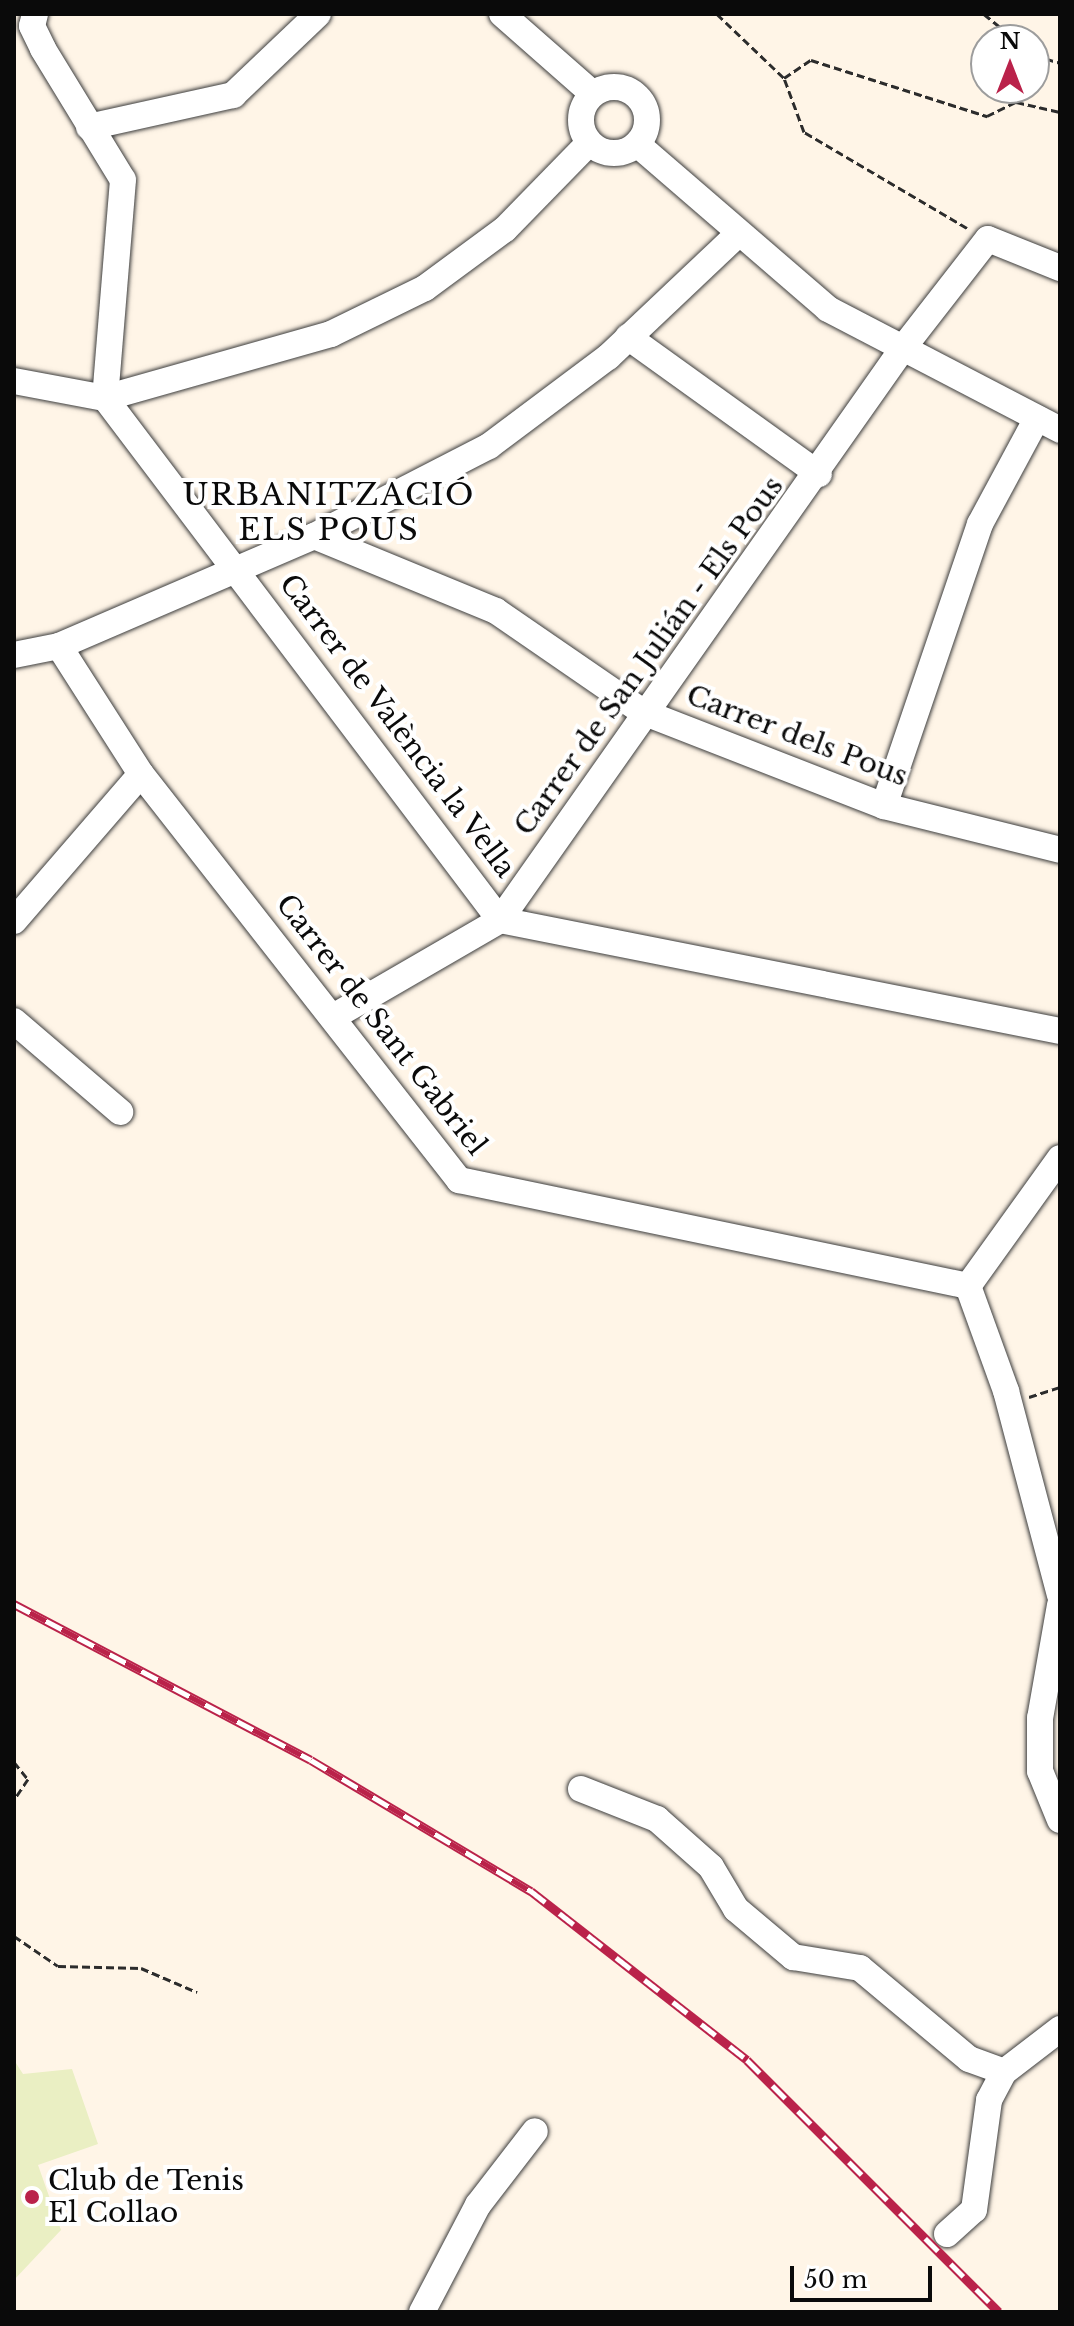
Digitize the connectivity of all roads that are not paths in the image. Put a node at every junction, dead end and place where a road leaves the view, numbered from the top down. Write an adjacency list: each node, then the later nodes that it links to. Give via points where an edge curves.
1 (318, 14): 5 (street, via 233,95)
2 (502, 14): 4 (street)
3 (33, 20): 5 (street)
4 (593, 94): 6 (street, via 581,115); 7 (street, via 620,87 639,98 647,117)
5 (89, 127): 13 (street, via 123,180)
6 (589, 143): 7 (street, via 611,153); 13 (street, via 505,229 425,288 331,334)
7 (637, 144): 8 (street)
8 (738, 234): 10 (street); 11 (street, via 828,309)
9 (1060, 268): 11 (street, Carrer de San Julián - Els Pous, via 988,239)
10 (628, 337): 15 (street); 16 (street, via 489,446)
11 (903, 348): 14 (street); 15 (street, Carrer de San Julián - Els Pous)
12 (14, 381): 13 (street)
13 (105, 398): 17 (street, Carrer de València la Vella)
14 (1049, 424): 22 (street, via 980,524)
15 (819, 474): 20 (street, Carrer de San Julián - Els Pous)
16 (314, 536): 17 (street); 20 (street, Carrer dels Pous, via 496,611)
17 (238, 566): 18 (street); 24 (street, Carrer de València la Vella)
18 (59, 646): 19 (street); 21 (street, Carrer de Sant Gabriel)
19 (14, 655)
20 (643, 712): 22 (street, Carrer dels Pous); 24 (street, Carrer de San Julián - Els Pous)
21 (141, 774): 25 (street); 26 (street, Carrer de Sant Gabriel)
22 (884, 806): 23 (street, Carrer dels Pous)
23 (1060, 850)
24 (500, 920): 26 (street, Carrer de San Julián - Els Pous); 28 (street, Carrer de València la Vella)
25 (14, 921)
26 (333, 1017): 31 (street, Carrer de Sant Gabriel, via 459,1180)
27 (14, 1021): 29 (street)
28 (1060, 1031)
29 (120, 1112)
30 (1060, 1158): 31 (street)
31 (968, 1286): 32 (street, via 1009,1404)
32 (1060, 1595)
33 (1060, 1605): 35 (street, via 1040,1718 1040,1771)
34 (581, 1789): 37 (street, via 657,1819 679,1835 711,1867 736,1909 793,1957 860,1968 969,2059)
35 (1060, 1820)
36 (1060, 2029): 37 (street)
37 (1004, 2072): 39 (street, via 989,2100 974,2210)
38 (535, 2131): 40 (street, via 478,2205)
39 (947, 2234)
40 (422, 2312)

